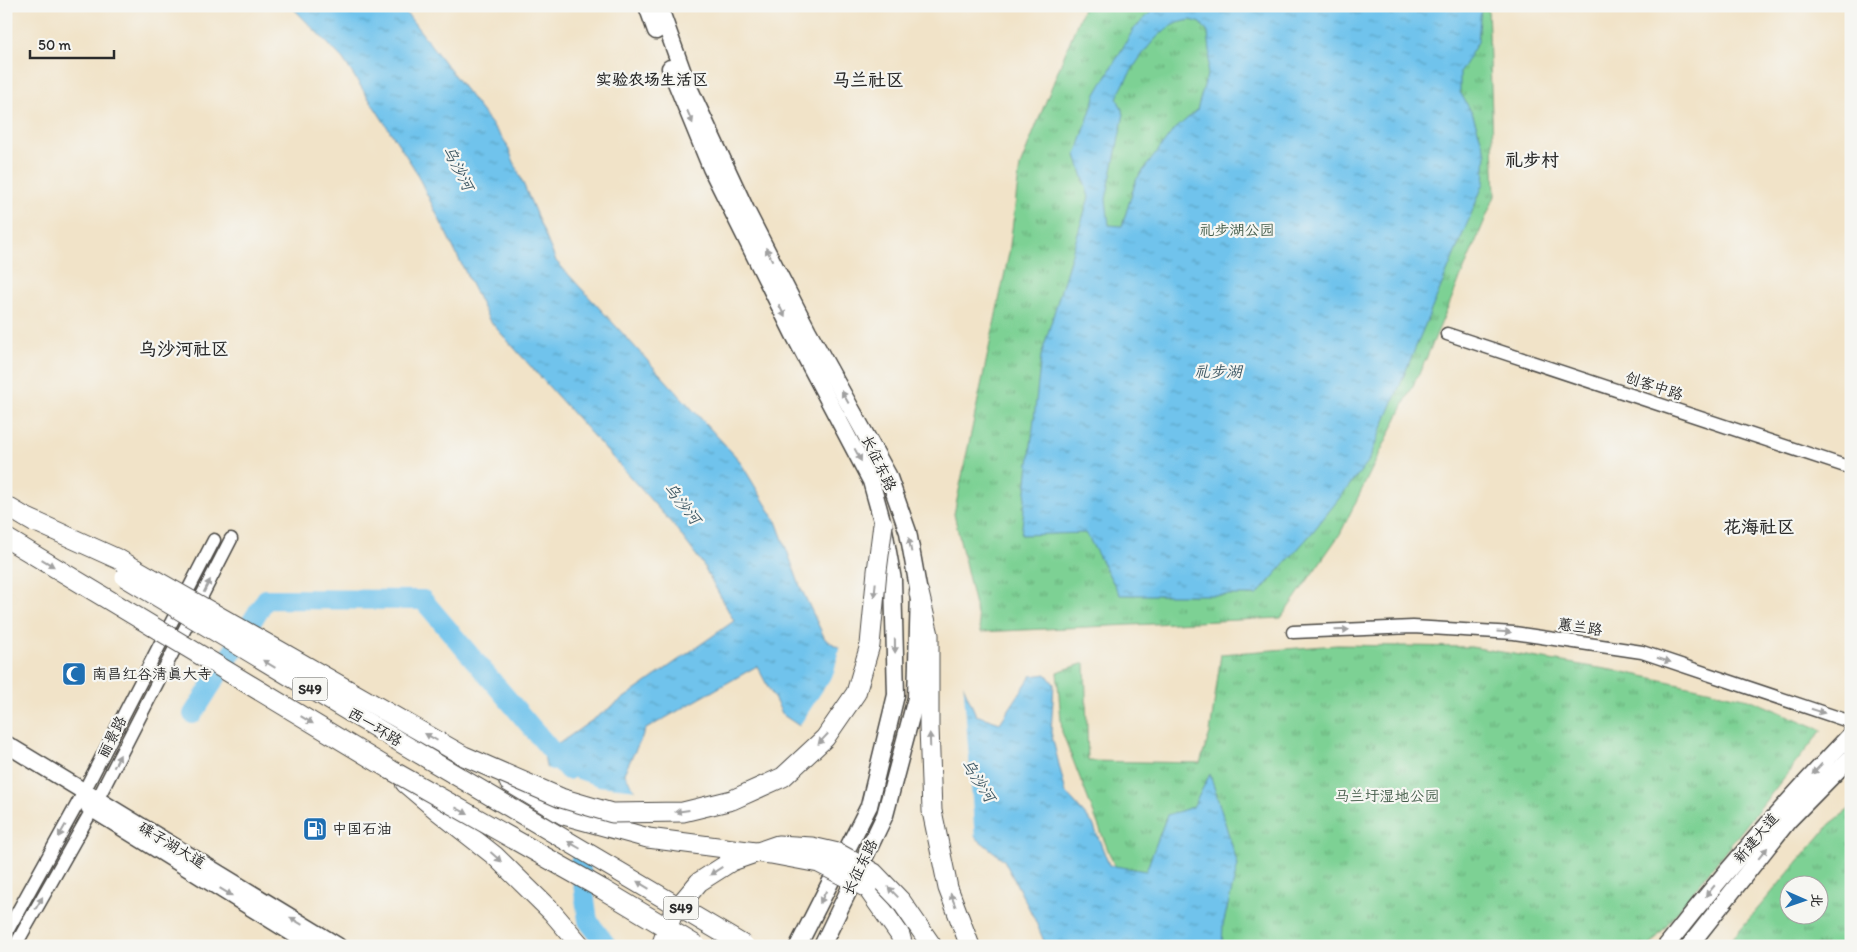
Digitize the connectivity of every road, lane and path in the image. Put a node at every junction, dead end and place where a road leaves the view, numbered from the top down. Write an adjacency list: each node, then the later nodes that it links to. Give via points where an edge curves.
1 (647, 6): 7 (main road, 长征东路, one-way to 7, via 711,168 871,481)
2 (659, 6): 11 (main road, 长征东路, one-way to 2, via 908,532 888,475 808,331 746,210 686,81)
3 (1446, 334): 4 (street, 创客中路)
4 (1851, 468)
5 (6, 506): 6 (highway, 西一环路 / S49, bridge)
6 (25, 517): 17 (highway, one-way to 6, bridge, via 120,560); 28 (highway, 西一环路 / S49, one-way to 6, bridge)
7 (883, 524): 17 (highway, one-way to 17, bridge, via 870,645 856,693 826,738 783,777 732,800 683,812 612,813 561,798); 29 (main road, 长征东路, one-way to 29, via 893,580 896,695 869,806)
8 (6, 538): 19 (highway, 西一环路 / S49, one-way to 19, bridge)
9 (231, 539): 20 (street, 丽景路, one-way to 9)
10 (214, 540): 20 (street, 丽景路)
11 (919, 593): 30 (main road, 长征东路, via 916,698 885,815); 33 (highway, one-way to 11, via 948,888 932,811 929,635)
12 (1293, 632): 13 (street, 蕙兰路, one-way to 13, via 1413,627 1514,633 1642,652)
13 (1851, 722)
14 (1851, 734): 34 (main road, 新建大道, one-way to 34, via 1784,804)
15 (6, 744): 20 (main road, 碟子湖大道)
16 (6, 756): 20 (main road, 碟子湖大道)
17 (464, 756): 31 (highway, bridge, via 564,815 648,838 820,863 867,888 900,936)
18 (1851, 757): 35 (main road, 新建大道, one-way to 18, via 1788,821)
19 (390, 770): 25 (highway, one-way to 25, bridge, via 495,856 552,912); 27 (highway, 西一环路 / S49, one-way to 27, bridge)
20 (88, 801): 21 (street, 丽景路, one-way to 21); 22 (street, 丽景路, one-way to 20); 23 (main road, 碟子湖大道, one-way to 23); 24 (main road, 碟子湖大道, one-way to 20)
21 (6, 933)
22 (14, 946)
23 (314, 946)
24 (338, 946)
25 (581, 946)
26 (661, 946): 32 (highway, one-way to 26, bridge, via 901,901 874,873 838,853 812,847 778,845 732,860 699,882 673,913)
27 (697, 946)
28 (745, 946)
29 (798, 946)
30 (822, 946)
31 (902, 946)
32 (932, 946)
33 (970, 946)
34 (1666, 946)
35 (1689, 946)

